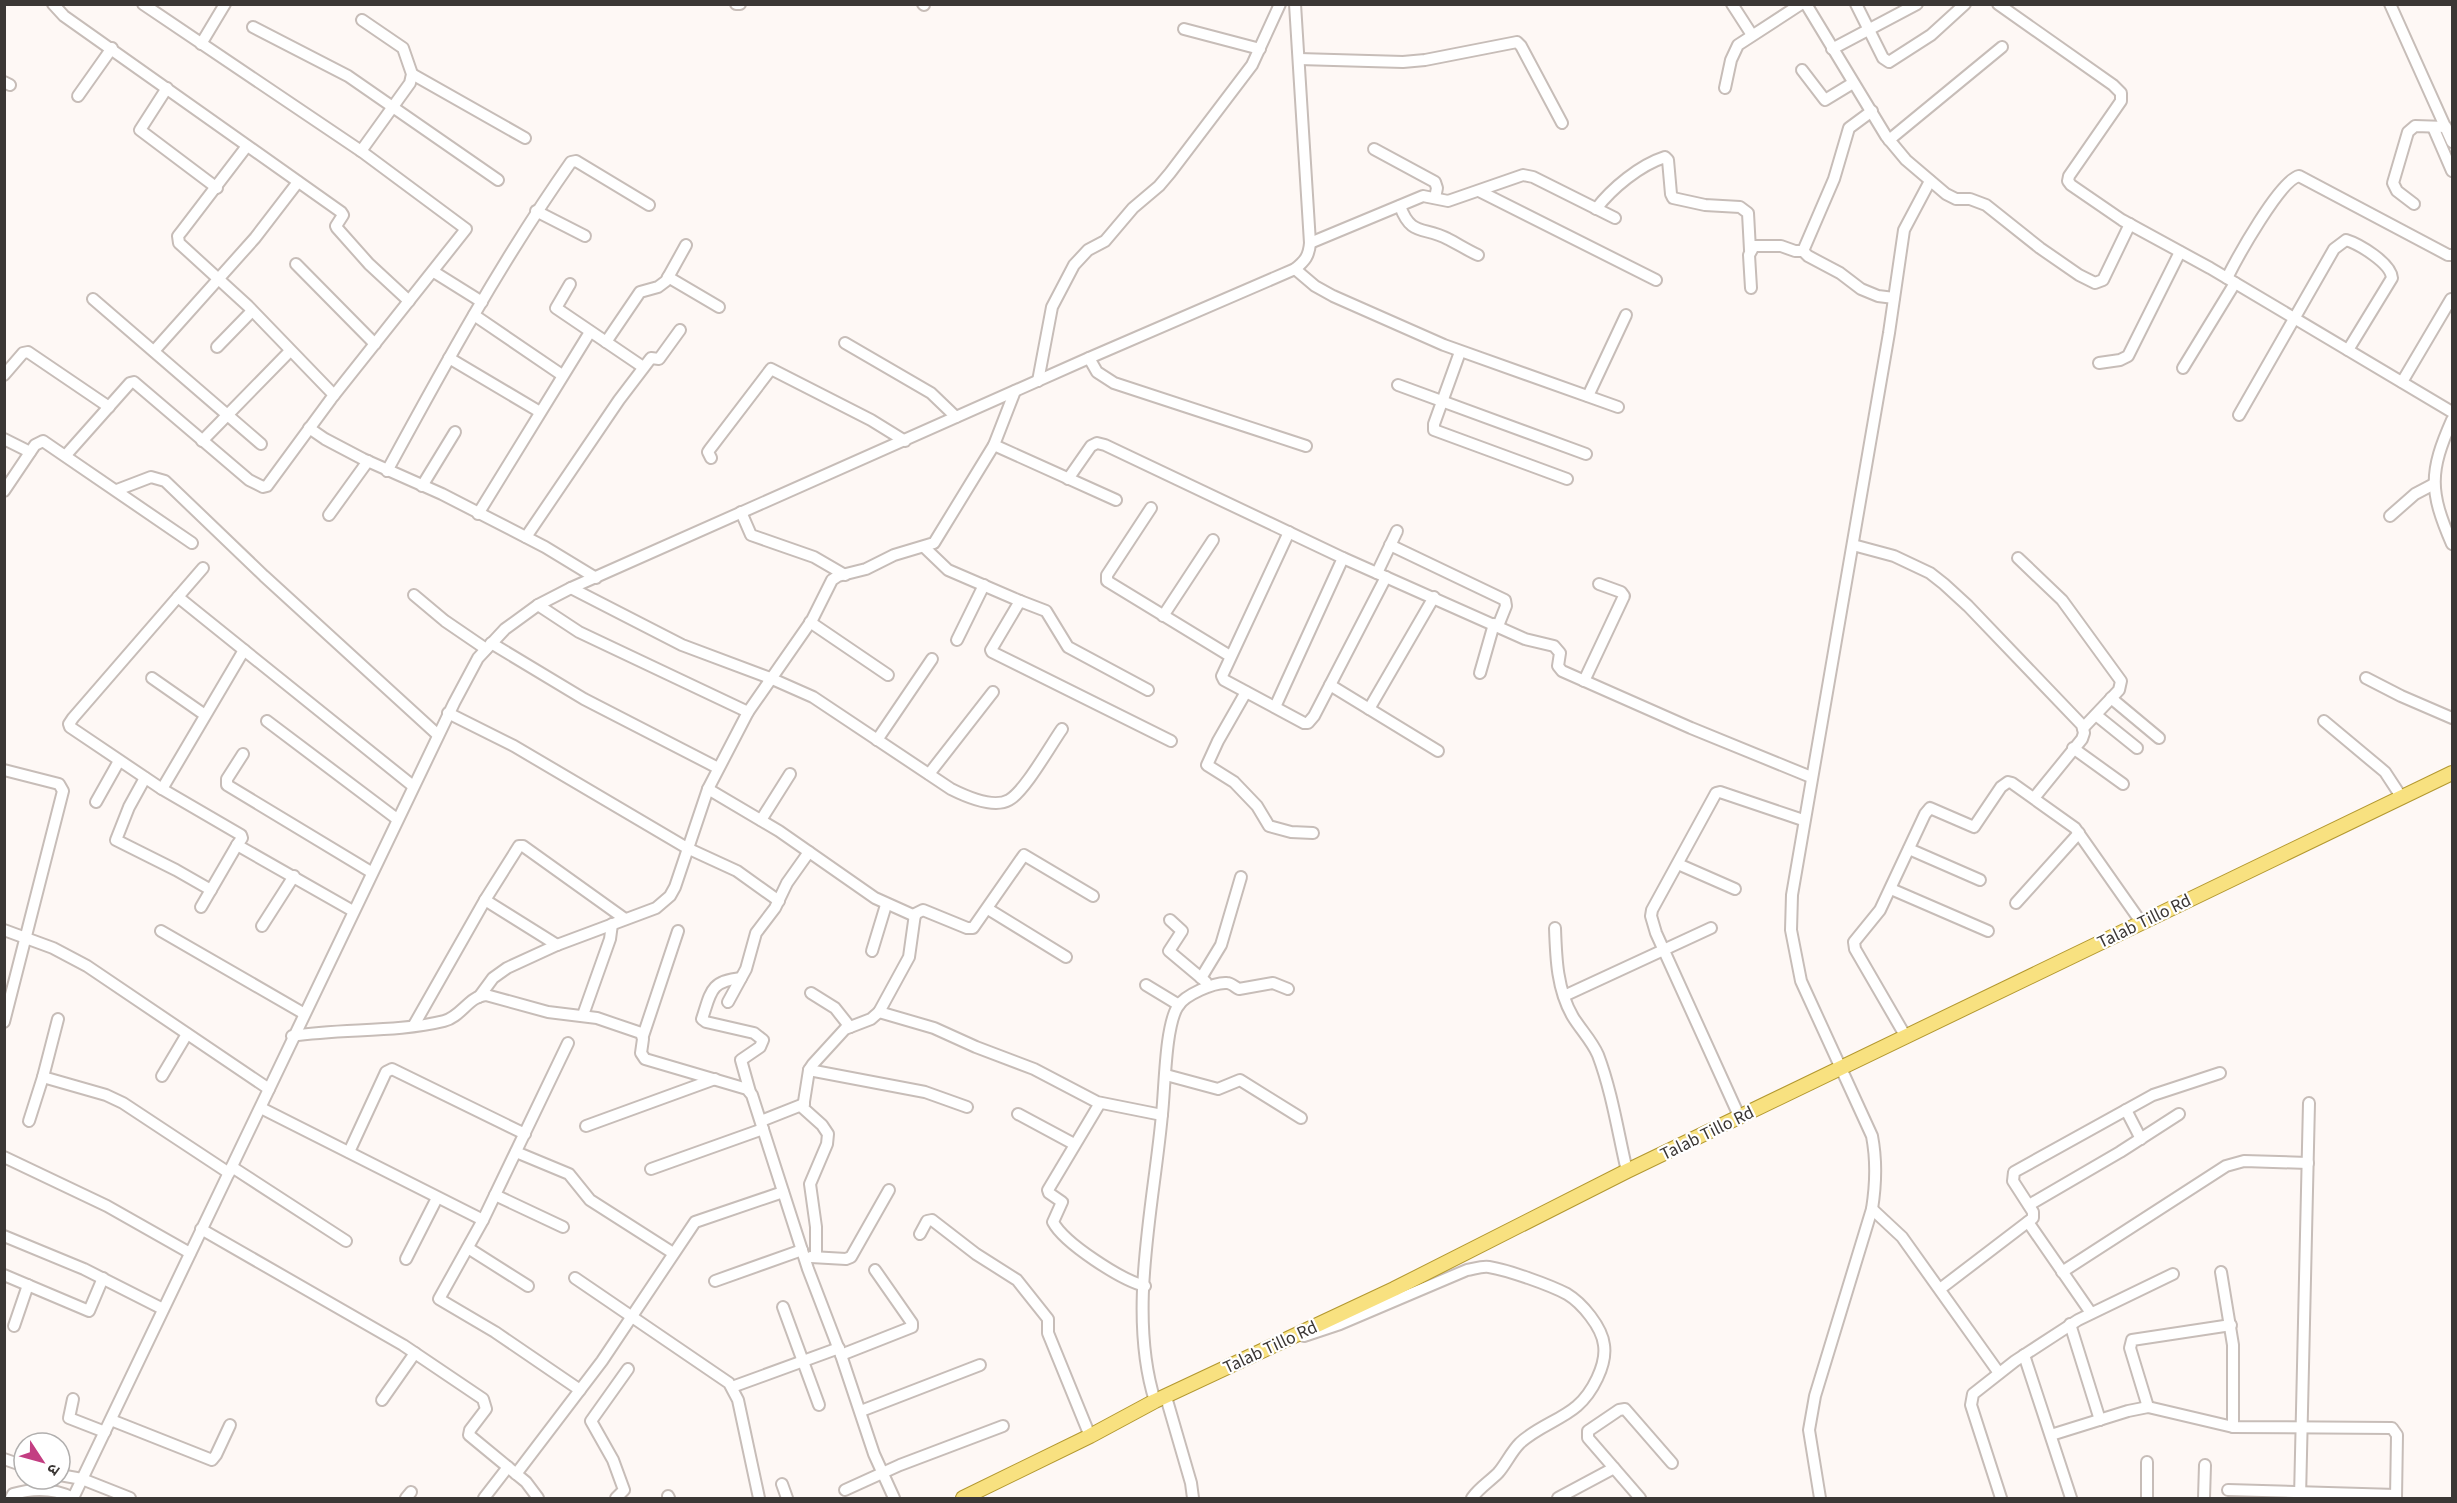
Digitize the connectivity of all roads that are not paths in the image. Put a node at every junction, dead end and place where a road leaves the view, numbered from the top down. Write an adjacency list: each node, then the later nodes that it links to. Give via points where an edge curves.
1 (53, 4): 23 (street, via 64,16)
2 (143, 4): 21 (street)
3 (225, 4): 21 (street)
4 (736, 4): 5 (street)
5 (740, 4)
6 (1280, 4): 24 (street)
7 (1295, 4): 26 (street)
8 (1732, 4): 20 (street)
9 (1801, 4): 20 (street)
10 (1806, 4): 25 (street)
11 (1856, 4): 19 (street)
12 (1917, 4): 19 (street)
13 (1965, 4): 19 (street, via 1931,35 1889,62)
14 (1998, 4): 56 (street, via 2121,93 2121,101 2068,181)
15 (2390, 4): 36 (street)
16 (362, 20): 28 (street, via 403,48)
17 (253, 27): 33 (street, via 348,76)
18 (1184, 29): 24 (street)
19 (1869, 29): 25 (street)
20 (1752, 35): 31 (street, via 1735,50)
21 (201, 44): 42 (street)
22 (2002, 47): 38 (street)
23 (112, 48): 30 (street); 32 (street)
24 (1260, 49): 101 (street, via 1242,80 1159,186 1133,208 1105,241 1088,250 1074,265 1052,307)
25 (1832, 49): 29 (street)
26 (1299, 59): 35 (street, via 1403,62 1517,42); 58 (street)
27 (1802, 70): 29 (street, via 1825,100)
28 (412, 74): 33 (street); 37 (street)
29 (1853, 82): 34 (street)
30 (168, 88): 40 (street); 47 (street, via 140,130)
31 (1725, 88)
32 (78, 96)
33 (393, 109): 42 (street); 44 (street)
34 (1872, 111): 38 (street); 61 (street, via 1849,128 1837,170)
35 (1562, 123)
36 (2438, 127): 39 (street); 43 (street); 50 (street, via 2415,126 2409,130 2393,179 2397,191)
37 (525, 138)
38 (1889, 140): 45 (street)
39 (2452, 142)
40 (247, 146): 46 (street); 47 (street)
41 (1374, 149): 49 (street, via 1435,182)
42 (361, 151): 67 (street, via 465,227)
43 (2452, 170)
44 (498, 180)
45 (1930, 181): 56 (street, via 1951,197 1986,205 2040,248 2095,283 2103,280); 74 (street, via 1905,230)
46 (298, 182): 69 (street); 77 (street, via 341,212 337,228)
47 (217, 188): 69 (street, via 178,240)
48 (1479, 191): 49 (street, via 1448,201); 53 (street, via 1523,175); 70 (street)
49 (1435, 198): 52 (street, via 1423,196)
50 (2414, 204)
51 (649, 205): 54 (street, via 574,161)
52 (1400, 206): 58 (street); 63 (street, via 1415,229 1447,238)
53 (1596, 209): 55 (street); 60 (street, via 1623,181 1665,157 1673,198 1736,206 1747,211)
54 (536, 211): 57 (street); 78 (street)
55 (1615, 218)
56 (2130, 224): 62 (street)
57 (585, 236)
58 (1310, 243): 66 (street, via 1308,257)
59 (686, 245): 68 (street)
60 (1750, 249): 61 (street, via 1777,245); 73 (street)
61 (1803, 251): 74 (street, via 1861,289)
62 (2180, 252): 71 (street); 96 (street, via 2128,356)
63 (1478, 255)
64 (2452, 255): 71 (street, via 2299,176 2288,181 2253,231)
65 (296, 264): 88 (street)
66 (1295, 269): 93 (street, via 1333,296); 95 (street)
67 (434, 272): 77 (street); 78 (street)
68 (668, 278): 79 (street); 86 (street, via 658,287 640,292)
69 (219, 279): 80 (street); 91 (street)
70 (1656, 280)
71 (2231, 281): 83 (street); 98 (street)
72 (570, 284): 85 (street, via 556,308)
73 (1751, 288)
74 (1894, 298): 150 (street)
75 (93, 299): 91 (street)
76 (2451, 299): 102 (street)
77 (409, 302): 88 (street)
78 (482, 302): 81 (street)
79 (719, 307)
80 (252, 311): 89 (street); 92 (street)
81 (474, 315): 94 (street); 100 (street)
82 (1626, 315): 106 (street)
83 (2293, 318): 90 (street); 90 (street, via 2338,244 2350,241 2387,264 2392,278); 113 (street)
84 (680, 330): 97 (street, via 659,359 651,357)
85 (590, 332): 86 (street); 100 (street)
86 (606, 342): 97 (street)
87 (845, 343): 114 (street, via 931,393)
88 (375, 344): 105 (street)
89 (217, 347)
90 (2348, 350): 102 (street)
91 (154, 351): 112 (street)
92 (290, 351): 105 (street); 112 (street)
93 (1460, 352): 106 (street); 107 (street)
94 (449, 358): 110 (street); 129 (street)
95 (1089, 358): 101 (street); 123 (street, via 1097,372 1114,383)
96 (2098, 363)
97 (643, 367): 145 (street)
98 (2183, 368)
99 (4, 375): 108 (street, via 22,353 28,352)
100 (562, 375): 110 (street)
101 (1038, 381): 104 (street)
102 (2402, 382): 111 (street)
103 (1398, 385): 107 (street)
104 (1015, 391): 114 (street); 122 (street)
105 (334, 394): 116 (street)
106 (1588, 396): 109 (street)
107 (1442, 403): 125 (street); 132 (street, via 1434,424 1436,431)
108 (109, 407): 119 (street, via 135,382); 126 (street)
109 (1618, 407)
110 (540, 412): 140 (street)
111 (2452, 412)
112 (227, 415): 119 (street); 121 (street)
113 (2239, 415)
114 (956, 417): 120 (street)
115 (2452, 420): 134 (street)
116 (309, 428): 119 (street, via 263,487); 128 (street)
117 (455, 432): 133 (street)
118 (4, 439): 124 (street)
119 (202, 441)
120 (905, 441): 127 (street, via 771,369 710,449); 139 (street)
121 (261, 444)
122 (994, 444): 131 (street); 151 (street, via 937,539)
123 (1306, 447)
124 (30, 452): 126 (street, via 43,441); 130 (street)
125 (1586, 454)
126 (66, 455): 135 (street)
127 (711, 458)
128 (368, 461): 129 (street); 141 (street)
129 (387, 471): 133 (street)
130 (9, 474): 136 (street)
131 (1068, 479): 137 (street); 144 (street, via 1097,443)
132 (1567, 479)
133 (422, 486): 140 (street)
134 (2429, 486): 142 (street); 148 (street)
135 (117, 490): 147 (street); 196 (street, via 151,477 165,480)
136 (4, 491)
137 (1116, 500)
138 (1151, 508): 166 (street, via 1106,579)
139 (741, 512): 155 (street); 156 (street, via 753,537 814,556)
140 (478, 514): 145 (street)
141 (329, 515)
142 (2390, 516)
143 (1397, 531): 149 (street)
144 (1289, 532): 152 (street); 172 (street)
145 (526, 537): 155 (street)
146 (1213, 540): 166 (street)
147 (192, 543)
148 (2452, 544)
149 (1390, 545): 157 (street); 168 (street, via 1503,598 1506,606)
150 (1853, 545): 194 (street, via 1894,556 1944,584); 210 (street)
151 (924, 547): 156 (street); 159 (street, via 943,567)
152 (1343, 558): 157 (street); 185 (street)
153 (2018, 558): 184 (street, via 2062,600 2119,678 2121,687)
154 (203, 568): 162 (street)
155 (591, 575): 160 (street)
156 (845, 575): 167 (street, via 828,585)
157 (1382, 575): 163 (street); 180 (street)
158 (1599, 584): 179 (street, via 1624,596)
159 (984, 585): 164 (street); 169 (street)
160 (571, 588): 165 (street); 177 (street, via 682,645)
161 (414, 596): 170 (street)
162 (178, 597): 171 (street); 204 (street, via 69,724)
163 (1434, 597): 168 (street); 186 (street)
164 (1020, 601): 181 (street, via 1046,612 1068,648); 199 (street, via 992,652)
165 (538, 605): 170 (street); 187 (street, via 579,632)
166 (1163, 616): 172 (street)
167 (810, 622): 175 (street); 177 (street)
168 (1496, 625): 174 (street); 179 (street, via 1556,647 1560,670)
169 (957, 640)
170 (484, 645): 188 (street); 205 (street)
171 (244, 650): 189 (street); 212 (street)
172 (1230, 656): 183 (street, via 1222,678)
173 (932, 659): 198 (street)
174 (1480, 673)
175 (888, 675)
176 (152, 678): 189 (street)
177 (770, 678): 187 (street); 198 (street, via 813,697)
178 (2366, 678): 191 (street)
179 (1584, 681): 210 (street)
180 (1330, 685): 185 (street, via 1308,723); 186 (street)
181 (1148, 690)
182 (993, 692): 209 (street)
183 (1246, 692): 185 (street); 222 (street, via 1207,765 1234,782 1257,806 1269,826)
184 (2111, 699): 190 (street); 197 (street)
185 (1275, 708)
186 (1369, 709): 202 (street)
187 (748, 712): 205 (street)
188 (448, 714): 196 (street); 225 (street, via 514,746)
189 (205, 715): 214 (street)
190 (2096, 715): 194 (street); 201 (street)
191 (2452, 718)
192 (267, 721): 219 (street)
193 (2324, 722): 217 (street, via 2385,772)
194 (2083, 728): 200 (street, via 2084,735)
195 (1062, 729): 209 (street, via 1008,800 993,802 966,796)
196 (434, 731): 212 (street)
197 (2159, 738)
198 (877, 740): 209 (street)
199 (1170, 741)
200 (2073, 748): 213 (street); 216 (street)
201 (2138, 748)
202 (1438, 751)
203 (243, 754): 229 (street, via 227,785)
204 (119, 761): 211 (street); 218 (street)
205 (718, 768): 215 (street)
206 (5, 773): 256 (street, via 63,788)
207 (2452, 773): 217 (main road, Talab Tillo Rd)
208 (790, 774): 220 (street)
209 (929, 774)
210 (1811, 777): 221 (street)
211 (145, 778): 214 (street); 235 (street, via 116,840)
212 (409, 783): 219 (street)
213 (2123, 784)
214 (162, 789): 224 (street, via 240,835)
215 (708, 789): 220 (street); 225 (street)
216 (2034, 798): 223 (street); 226 (street, via 2008,782 1973,827 1930,808)
217 (2402, 798): 247 (main road, Talab Tillo Rd)
218 (96, 802)
219 (394, 817): 229 (street)
220 (761, 820): 227 (street)
221 (1803, 820): 228 (street, via 1718,792 1710,800); 283 (street, via 1790,914 1793,950 1801,981)
222 (1313, 833)
223 (2079, 833): 239 (street); 247 (street)
224 (237, 844): 230 (street); 235 (street)
225 (687, 848): 238 (street, via 737,871); 245 (street, via 670,896 656,908)
226 (1909, 849): 232 (street); 234 (street)
227 (809, 852): 238 (street); 240 (street)
228 (1678, 864): 233 (street); 258 (street, via 1651,916)
229 (367, 869): 242 (street)
230 (294, 876): 242 (street); 249 (street)
231 (1241, 877): 262 (street, via 1221,945)
232 (1980, 880)
233 (1735, 889)
234 (1891, 889): 253 (street); 281 (street, via 1854,945)
235 (210, 890): 241 (street)
236 (1094, 896): 243 (street, via 1024,855)
237 (485, 900): 245 (street, via 521,846); 257 (street); 276 (street)
238 (779, 901): 261 (street, via 754,939)
239 (2016, 903)
240 (886, 905): 244 (street); 259 (street)
241 (201, 907)
242 (348, 909): 271 (street)
243 (988, 909): 244 (street, via 971,928 923,910); 260 (street)
244 (915, 916): 272 (street, via 909,957)
245 (625, 919): 248 (street)
246 (1170, 920): 262 (street, via 1182,931 1169,951)
247 (2141, 922): 281 (main road, Talab Tillo Rd)
248 (612, 924): 257 (street); 273 (street)
249 (262, 926)
250 (1555, 928): 267 (street)
251 (1711, 928): 258 (street)
252 (4, 930): 256 (street)
253 (1988, 930)
254 (161, 931): 271 (street)
255 (678, 931): 280 (street)
256 (27, 938): 275 (street); 278 (street, via 87,966)
257 (557, 945): 268 (street, via 498,973)
258 (1664, 950): 267 (street); 302 (street)
259 (872, 951)
260 (1066, 957)
261 (741, 978): 269 (street); 291 (street, via 722,980 715,986 702,1019 754,1033 763,1040 760,1047 741,1060)
262 (1201, 978): 264 (street)
263 (1146, 985): 270 (street)
264 (1211, 987): 265 (street, via 1227,983 1239,989 1273,983); 270 (street, via 1191,994)
265 (1288, 989)
266 (812, 993): 277 (street, via 835,1008)
267 (1564, 996): 315 (street, via 1599,1059)
268 (478, 997): 273 (street, via 490,996 548,1012); 276 (street, via 449,1020)
269 (728, 1002)
270 (1179, 1005): 286 (street, via 1170,1034)
271 (298, 1010): 279 (street)
272 (879, 1012): 277 (street); 292 (street, via 934,1028 1034,1069)
273 (583, 1015): 280 (street)
274 (58, 1019): 288 (street)
275 (4, 1022)
276 (414, 1025): 279 (street)
277 (850, 1027): 284 (street)
278 (187, 1034): 287 (street); 290 (street)
279 (292, 1036): 290 (street)
280 (643, 1036): 289 (street, via 641,1053 645,1059)
281 (1906, 1037): 283 (main road, Talab Tillo Rd)
282 (568, 1043): 306 (street)
283 (1842, 1067): 302 (main road, Talab Tillo Rd); 321 (street, via 1872,1136 1876,1173)
284 (809, 1070): 294 (street); 295 (street, via 925,1092)
285 (2220, 1073): 297 (street, via 2162,1091)
286 (1166, 1075): 299 (street); 301 (street, via 1218,1089 1240,1080)
287 (162, 1076)
288 (43, 1077): 303 (street); 313 (street, via 123,1103)
289 (715, 1079): 291 (street); 305 (street)
290 (263, 1085): 296 (street)
291 (750, 1092): 304 (street)
292 (1100, 1102): 299 (street); 308 (street)
293 (2309, 1103): 312 (street)
294 (804, 1104): 304 (street); 332 (street, via 803,1108 828,1134 810,1184 816,1227)
295 (967, 1107)
296 (261, 1108): 309 (street); 313 (street)
297 (2126, 1110): 307 (street); 320 (street, via 2014,1172 2013,1181)
298 (1018, 1114): 308 (street)
299 (1162, 1114): 344 (street, via 1149,1214)
300 (2179, 1114): 307 (street)
301 (1301, 1118)
302 (1740, 1118): 315 (main road, Talab Tillo Rd)
303 (29, 1120)
304 (762, 1125): 314 (street); 317 (street)
305 (586, 1126)
306 (525, 1134): 309 (street, via 392,1069 386,1072); 310 (street)
307 (2141, 1139): 320 (street)
308 (1074, 1144): 344 (street, via 1048,1190 1062,1202 1054,1225 1115,1273)
309 (349, 1152): 319 (street)
310 (516, 1152): 318 (street); 331 (street, via 569,1174 590,1200)
311 (4, 1157): 330 (street, via 107,1206)
312 (2308, 1163): 335 (street, via 2244,1161 2226,1166); 374 (street)
313 (226, 1168): 325 (street); 328 (street)
314 (651, 1169)
315 (1627, 1171): 353 (main road, Talab Tillo Rd, via 1485,1245)
316 (889, 1190): 332 (street, via 851,1257)
317 (783, 1192): 331 (street, via 695,1222); 332 (street)
318 (495, 1195): 322 (street); 324 (street)
319 (437, 1197): 322 (street); 333 (street)
320 (2029, 1206): 323 (street, via 2033,1215)
321 (1872, 1209): 345 (street, via 1902,1237); 405 (street, via 1810,1420)
322 (483, 1220): 329 (street)
323 (2028, 1222): 335 (street); 345 (street)
324 (563, 1227)
325 (201, 1229): 330 (street); 355 (street)
326 (920, 1234): 377 (street, via 927,1221 933,1220 1021,1285 1048,1319 1048,1333)
327 (4, 1236): 339 (street)
328 (346, 1241)
329 (468, 1248): 343 (street); 362 (street, via 440,1300)
330 (184, 1249): 346 (street)
331 (673, 1253): 349 (street)
332 (809, 1256): 341 (street); 354 (street)
333 (406, 1259)
334 (875, 1270): 354 (street, via 913,1325 910,1330 863,1347)
335 (2062, 1272): 348 (street)
336 (2221, 1272): 351 (street)
337 (2173, 1274): 348 (street)
338 (4, 1275): 342 (street)
339 (103, 1278): 342 (street, via 89,1311); 346 (street)
340 (575, 1278): 349 (street)
341 (715, 1281)
342 (28, 1285): 352 (street)
343 (528, 1286)
344 (1145, 1286): 364 (street, via 1146,1366)
345 (1940, 1289): 360 (street)
346 (159, 1307): 369 (street)
347 (783, 1307): 357 (street)
348 (2091, 1313): 350 (street)
349 (632, 1316): 361 (street); 362 (street)
350 (2070, 1324): 356 (street); 370 (street)
351 (2231, 1325): 367 (street, via 2132,1340 2130,1348); 373 (street, via 2235,1370)
352 (14, 1326)
353 (1284, 1341): 364 (main road, Talab Tillo Rd); 402 (street, via 1320,1332 1480,1267 1518,1275 1571,1297 1602,1335 1604,1358 1598,1375 1580,1403 1519,1444)
354 (840, 1351): 357 (street); 368 (street)
355 (414, 1353): 365 (street); 383 (street, via 485,1401 486,1408 469,1435)
356 (2024, 1355): 360 (street); 376 (street)
357 (804, 1361): 361 (street); 366 (street)
358 (980, 1365): 368 (street)
359 (628, 1369): 396 (street, via 591,1421 623,1484 624,1490)
360 (1999, 1373): 406 (street, via 1976,1390 1970,1401)
361 (732, 1387): 397 (street)
362 (580, 1390): 383 (street)
363 (73, 1399): 375 (street, via 69,1418)
364 (1160, 1399): 377 (main road, Talab Tillo Rd); 401 (street)
365 (382, 1400)
366 (819, 1405)
367 (2148, 1407): 370 (street); 373 (street)
368 (866, 1409): 382 (street)
369 (111, 1420): 371 (street, via 212,1460); 375 (street)
370 (2100, 1420): 376 (street)
371 (230, 1425)
372 (1003, 1426): 382 (street)
373 (2233, 1427): 374 (street)
374 (2301, 1427): 389 (street); 391 (street, via 2392,1428 2397,1435)
375 (99, 1430): 385 (street)
376 (2051, 1435): 407 (street)
377 (1090, 1436): 400 (main road, Talab Tillo Rd)
378 (2147, 1461): 408 (street)
379 (1672, 1463): 381 (street, via 1622,1409 1587,1434)
380 (2205, 1464): 409 (street)
381 (1614, 1468): 403 (street); 404 (street)
382 (890, 1469): 387 (street); 399 (street)
383 (512, 1470): 394 (street); 395 (street)
384 (72, 1478): 385 (street)
385 (78, 1479): 390 (street); 393 (street)
386 (782, 1484): 398 (street)
387 (845, 1490)
388 (2228, 1490): 389 (street)
389 (2300, 1495): 391 (street)
390 (70, 1496): 392 (street, via 54,1489 25,1491)
391 (2396, 1497)
392 (11, 1498)
393 (130, 1498)
394 (484, 1498)
395 (538, 1498)
396 (616, 1498)
397 (759, 1498)
398 (787, 1498)
399 (894, 1498)
400 (963, 1498)
401 (1193, 1498)
402 (1472, 1498)
403 (1558, 1498)
404 (1640, 1498)
405 (1820, 1498)
406 (2001, 1498)
407 (2071, 1498)
408 (2147, 1498)
409 (2204, 1498)

